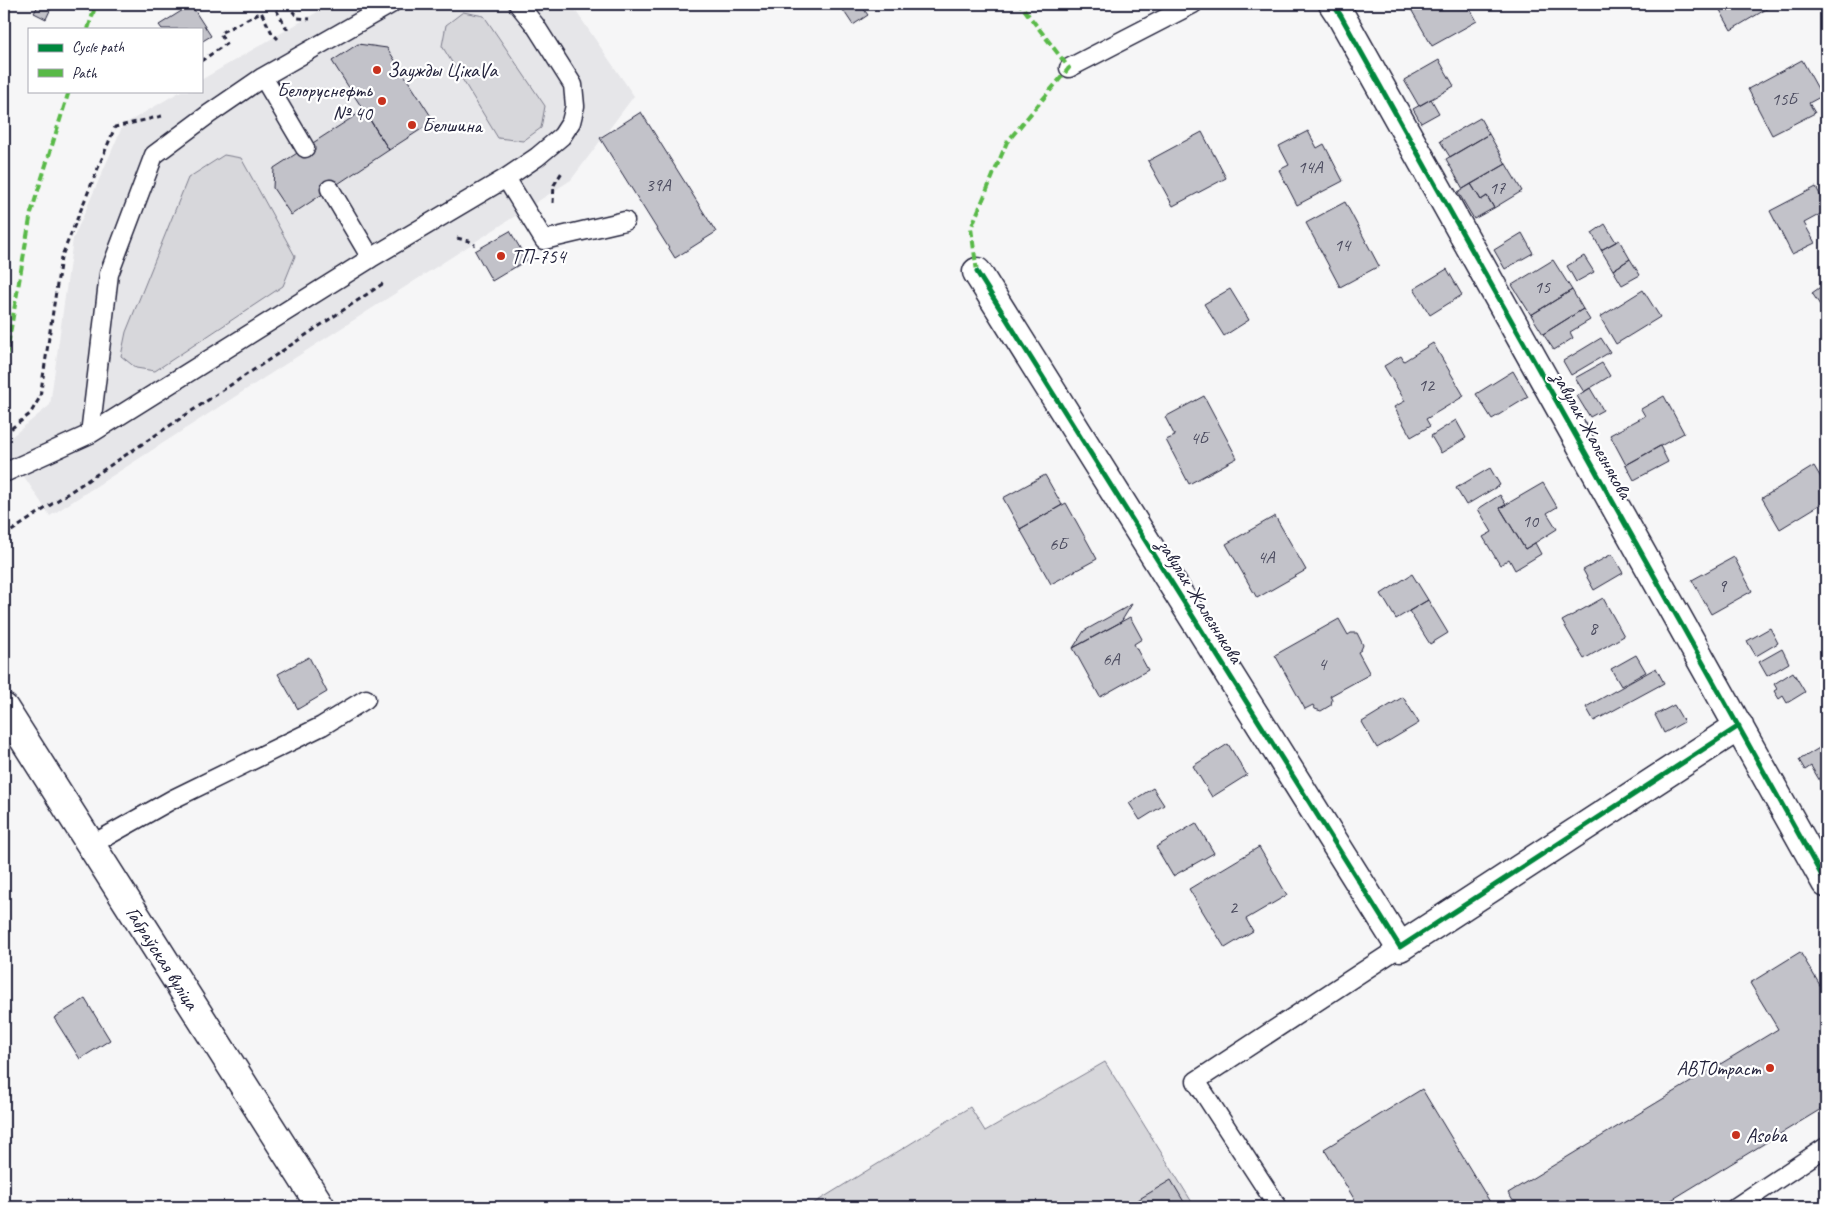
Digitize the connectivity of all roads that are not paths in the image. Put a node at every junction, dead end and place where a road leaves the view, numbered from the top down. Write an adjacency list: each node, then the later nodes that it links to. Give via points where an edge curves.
1 (391, 4): 6 (lane)
2 (518, 4): 8 (lane, via 573,85 575,106 571,122 562,136 537,158)
3 (1193, 4): 5 (lane)
4 (1333, 4): 17 (street, завулак Жалезнякова)
5 (1069, 68)
6 (263, 77): 7 (lane); 13 (lane, via 154,156 109,274)
7 (305, 148)
8 (506, 178): 10 (lane, via 544,240); 11 (lane)
9 (330, 189): 11 (lane)
10 (625, 221)
11 (371, 258): 13 (lane)
12 (977, 272): 20 (street, завулак Жалезнякова)
13 (90, 434): 14 (lane)
14 (4, 473)
15 (366, 699): 18 (lane, via 322,726 174,799)
16 (4, 708): 18 (street, Габраўская вуліца)
17 (1739, 726): 19 (street, завулак Жалезнякова); 20 (street)
18 (91, 845): 22 (street, Габраўская вуліца)
19 (1826, 882)
20 (1400, 947): 23 (lane, via 1196,1081)
21 (1826, 1147): 24 (lane)
22 (321, 1207)
23 (1278, 1207)
24 (1736, 1207)

